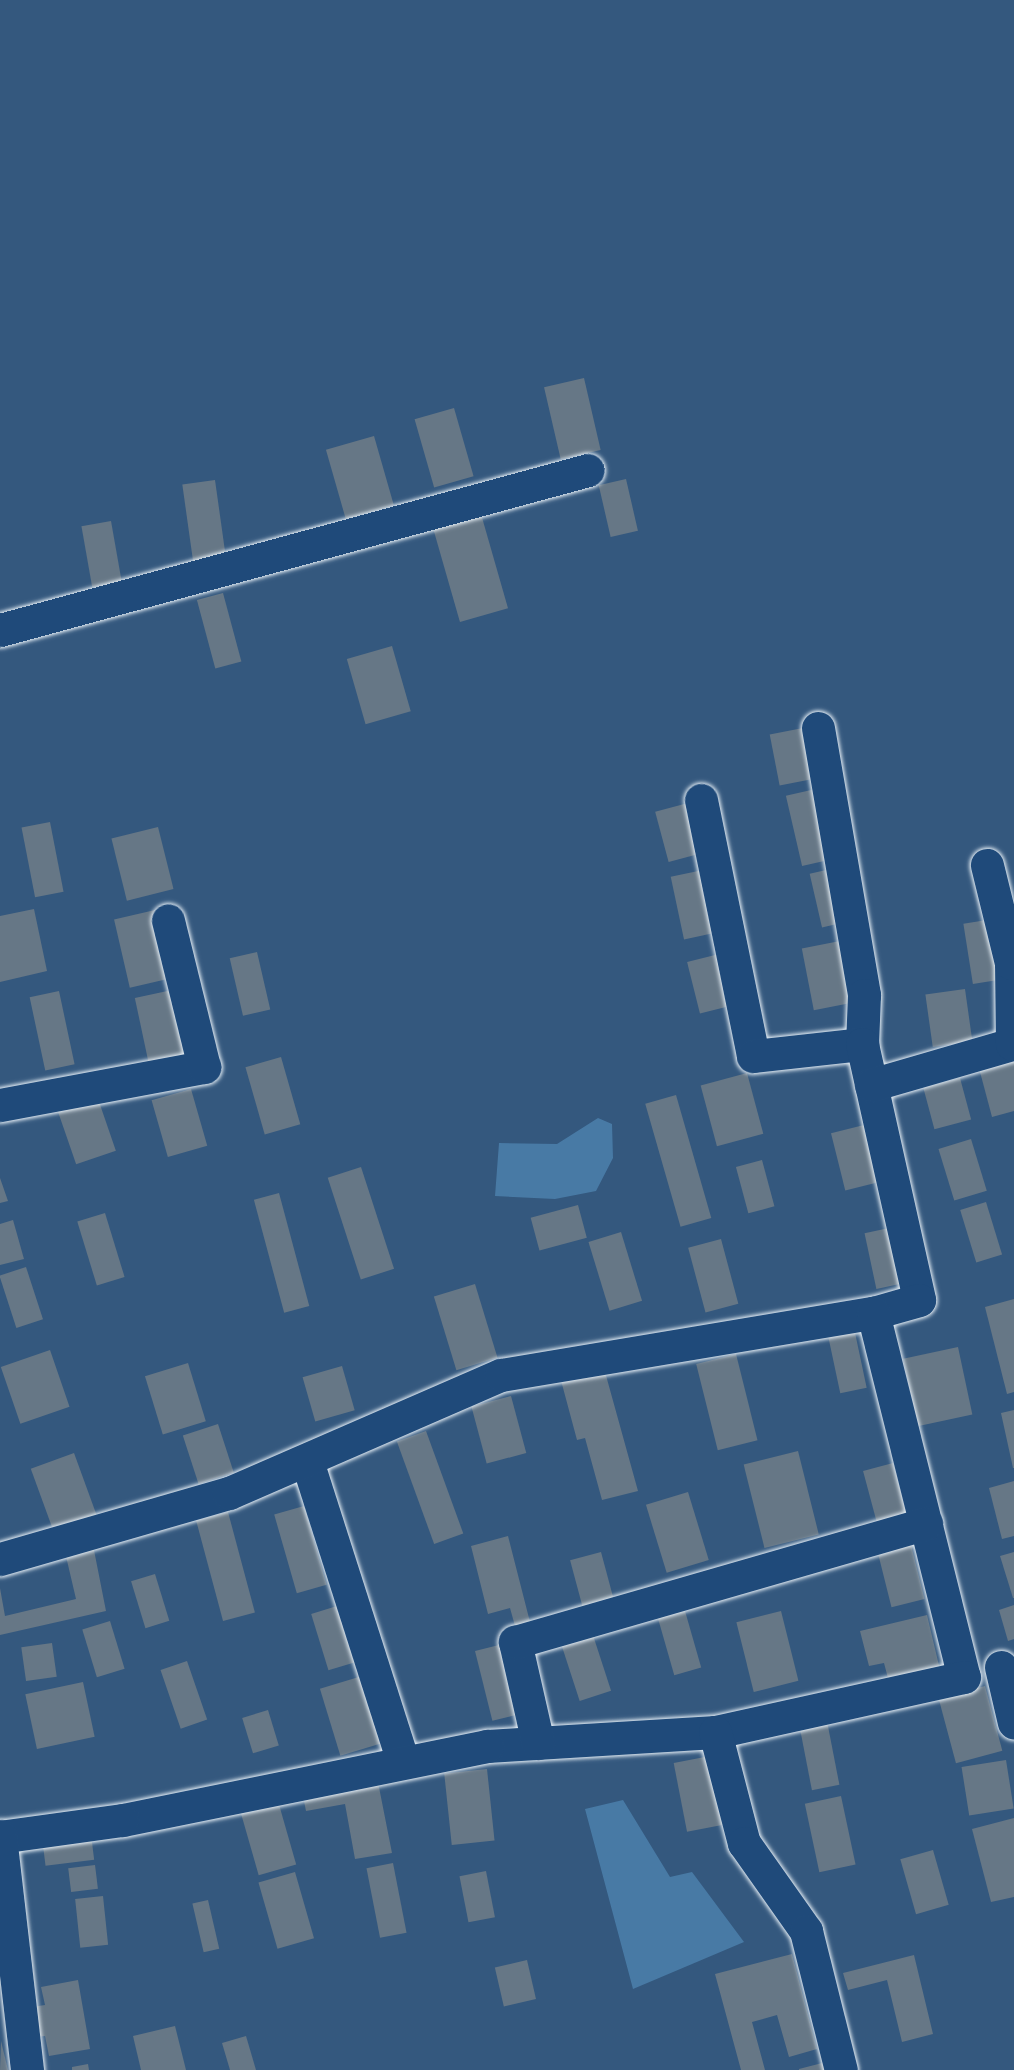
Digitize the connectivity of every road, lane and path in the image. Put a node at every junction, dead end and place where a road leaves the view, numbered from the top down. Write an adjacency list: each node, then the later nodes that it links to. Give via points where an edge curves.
1 (588, 470): 2 (street)
2 (0, 630)
3 (818, 728): 7 (street, via 864,995)
4 (701, 800): 7 (street, via 753,1056)
5 (987, 865): 8 (street, via 1012,963 1013,1044)
6 (168, 920): 9 (street, via 204,1067)
7 (862, 1044): 8 (street)
8 (871, 1084): 10 (street, via 919,1300)
9 (0, 1105)
10 (873, 1313): 11 (street, via 501,1375); 12 (street)
11 (307, 1461): 13 (street, via 229,1493); 19 (street)
12 (926, 1523): 15 (street); 18 (street, via 515,1642)
13 (0, 1559)
14 (1007, 1665): 15 (street); 16 (street)
15 (964, 1677): 17 (street)
16 (1014, 1723)
17 (715, 1732): 18 (street); 22 (street, via 744,1843 806,1931)
18 (538, 1744): 19 (street, via 487,1746)
19 (403, 1762): 20 (street, via 122,1820)
20 (0, 1836): 21 (street)
21 (27, 2070)
22 (841, 2070)

